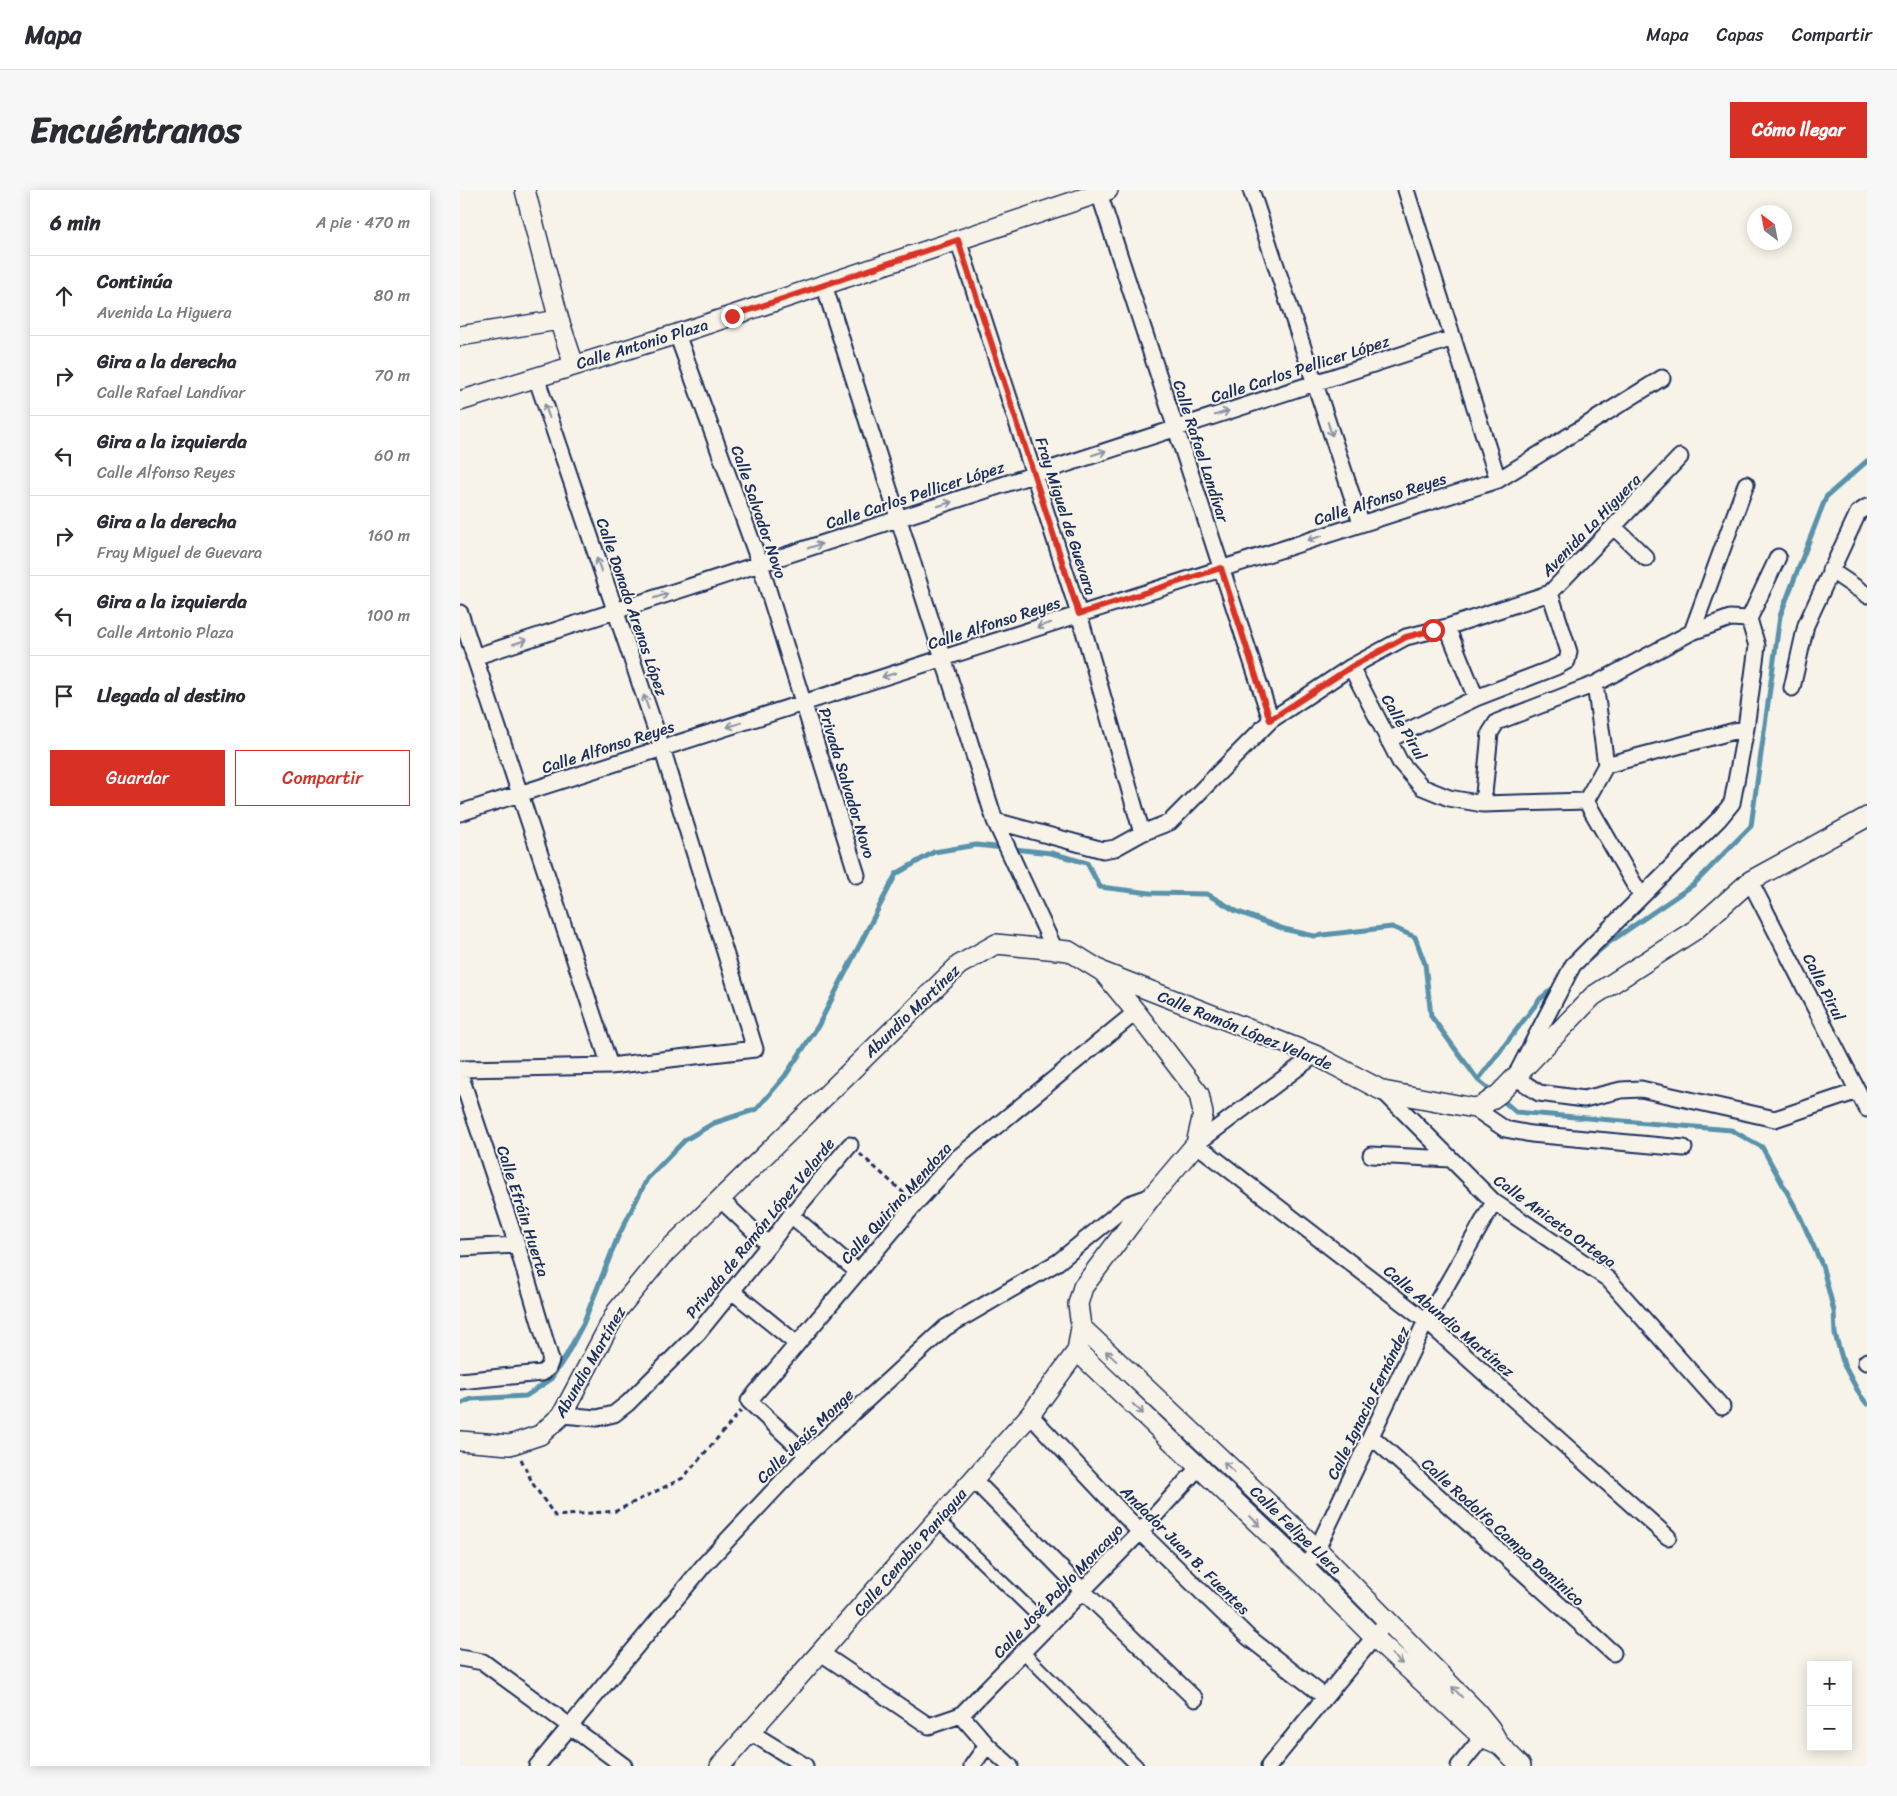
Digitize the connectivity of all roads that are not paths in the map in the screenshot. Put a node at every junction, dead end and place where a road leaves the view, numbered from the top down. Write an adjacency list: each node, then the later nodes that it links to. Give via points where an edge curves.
1 (526, 190): 7 (street)
2 (1252, 190): 14 (street)
3 (1406, 190): 10 (street)
4 (1103, 192): 5 (street, Calle Antonio Plaza); 16 (street, Calle Rafael Landívar)
5 (958, 240): 6 (street, Calle Antonio Plaza); 18 (street, Fray Miguel de Guevara)
6 (824, 285): 8 (street, Calle Antonio Plaza); 22 (street)
7 (559, 320): 9 (street); 11 (street)
8 (677, 334): 11 (street, Calle Antonio Plaza); 27 (street, Calle Salvador Novo)
9 (460, 336)
10 (1453, 338): 14 (street, Calle Carlos Pellicer López); 19 (street)
11 (574, 365): 12 (street, Calle Antonio Plaza)
12 (536, 377): 15 (street, Calle Antonio Plaza); 32 (street, Calle Donado Arenas López, one-way to 12)
13 (1662, 378): 19 (street, Calle Alfonso Reyes)
14 (1315, 383): 16 (street, Calle Carlos Pellicer López, one-way to 14); 23 (street, one-way to 23)
15 (460, 401)
16 (1176, 429): 18 (street, Calle Carlos Pellicer López, one-way to 16); 28 (street, Calle Rafael Landívar)
17 (1680, 457): 24 (street, Avenida La Higuera)
18 (1034, 474): 22 (street, Calle Carlos Pellicer López, one-way to 18); 34 (street, Fray Miguel de Guevara)
19 (1498, 480): 23 (street, Calle Alfonso Reyes)
20 (1746, 484): 37 (street)
21 (1867, 506): 29 (street, via 1858,513)
22 (898, 519): 27 (street, Calle Carlos Pellicer López, one-way to 22); 39 (street)
23 (1362, 523): 28 (street, Calle Alfonso Reyes, one-way to 28)
24 (1614, 527): 26 (street); 30 (street, Avenida La Higuera)
25 (1778, 557): 35 (street)
26 (1646, 558)
27 (760, 564): 32 (street, Calle Carlos Pellicer López, one-way to 27); 44 (street, Calle Salvador Novo)
28 (1221, 568): 34 (street, Calle Alfonso Reyes); 45 (street, Calle Rafael Landívar)
29 (1830, 570): 31 (street); 42 (street, via 1806,625)
30 (1550, 593): 36 (street, Avenida La Higuera); 43 (street, via 1569,652 1567,661)
31 (1867, 595)
32 (614, 611): 38 (street, Calle Carlos Pellicer López, one-way to 32); 48 (street, Calle Donado Arenas López, one-way to 32)
33 (460, 613): 38 (street)
34 (1079, 614): 39 (street, Calle Alfonso Reyes, one-way to 39); 56 (street, Fray Miguel de Guevara)
35 (1749, 619): 37 (street, via 1730,618); 46 (street, via 1757,646)
36 (1447, 627): 40 (street, Avenida La Higuera, via 1406,637); 43 (street)
37 (1692, 632): 41 (street)
38 (474, 657): 50 (street)
39 (943, 658): 44 (street, Calle Alfonso Reyes, one-way to 44); 55 (street)
40 (1351, 667): 45 (street, Avenida La Higuera); 47 (street, Calle Pirul)
41 (1595, 684): 49 (street); 52 (street, via 1497,722 1490,733)
42 (1792, 688)
43 (1476, 698): 47 (street)
44 (804, 702): 48 (street, Calle Alfonso Reyes, one-way to 48); 57 (street, Privada Salvador Novo)
45 (1270, 720): 56 (street, Avenida La Higuera, via 1170,822)
46 (1746, 728): 49 (street); 59 (street, via 1732,803)
47 (1389, 742): 52 (street, Calle Pirul, via 1400,762 1422,787 1449,798)
48 (662, 748): 50 (street, Calle Alfonso Reyes); 64 (street, Calle Donado Arenas López, via 755,1049)
49 (1606, 765): 51 (street)
50 (519, 794): 53 (street, Calle Alfonso Reyes); 64 (street)
51 (1586, 801): 52 (street, Calle Pirul); 59 (street)
52 (1483, 804)
53 (460, 812)
54 (1866, 819): 58 (street)
55 (996, 825): 56 (street, Avenida La Higuera, via 1103,850 1115,848); 60 (street)
56 (1142, 833)
57 (858, 874)
58 (1750, 881): 67 (street, via 1695,930 1593,996); 69 (street, Calle Pirul)
59 (1641, 896): 67 (street, via 1573,965)
60 (1054, 950): 61 (street, Abundio Martínez, via 1069,951); 78 (street, Abundio Martínez, via 996,944 959,965)
61 (1103, 972): 62 (street, Abundio Martínez); 63 (street, Calle Ramón López Velarde)
62 (1136, 1012): 72 (street, Abundio Martínez, via 1199,1094 1203,1114); 84 (street, Calle Quirino Mendoza, via 956,1159)
63 (1315, 1055): 68 (street, Calle Ramón López Velarde); 72 (street)
64 (610, 1066): 65 (street)
65 (460, 1069)
66 (460, 1074): 81 (street, Calle Efráin Huerta)
67 (1515, 1077): 69 (street, via 1539,1093 1584,1099 1641,1089 1775,1119); 70 (street, via 1499,1094)
68 (1382, 1091): 70 (street, Calle Ramón López Velarde); 76 (street, Calle Aniceto Ortega)
69 (1858, 1091): 71 (street, Calle Pirul)
70 (1478, 1107): 74 (street, via 1505,1129)
71 (1867, 1109)
72 (1196, 1144): 77 (street, Abundio Martínez); 86 (street, Calle Abundio Martínez)
73 (850, 1146): 80 (street, Privada de Ramón López Velarde)
74 (1684, 1148)
75 (1371, 1155): 76 (street)
76 (1451, 1159): 79 (street, Calle Aniceto Ortega)
77 (1152, 1196): 87 (street, Abundio Martínez, via 1083,1287 1078,1304); 96 (street, Calle Jesús Monge, via 1130,1204 1058,1262 946,1328)
78 (721, 1200): 82 (street); 92 (street, Abundio Martínez, via 661,1257 618,1311)
79 (1494, 1202): 86 (street, Calle Ignacio Fernández); 91 (street, Calle Aniceto Ortega, via 1608,1279)
80 (791, 1215): 82 (street, Privada de Ramón López Velarde); 84 (street)
81 (517, 1245): 83 (street); 90 (street, Calle Efráin Huerta, via 550,1360 548,1368 542,1373)
82 (769, 1245): 85 (street, Privada de Ramón López Velarde)
83 (460, 1248)
84 (858, 1272): 88 (street, Calle Quirino Mendoza)
85 (732, 1291): 88 (street); 92 (street, Privada de Ramón López Velarde, via 698,1333 614,1414 597,1418)
86 (1426, 1321): 94 (street, Calle Ignacio Fernández); 101 (street, Calle Abundio Martínez)
87 (1081, 1327): 89 (street, Calle Cenobio Paniagua); 102 (street, Calle Felipe Llera, one-way to 87)
88 (797, 1344): 96 (street, Calle Quirino Mendoza, via 749,1401)
89 (1077, 1351): 93 (street, Calle Cenobio Paniagua); 97 (street, Calle Felipe Llera, one-way to 97)
90 (460, 1381)
91 (1722, 1407)
92 (562, 1415): 95 (street, Abundio Martínez, via 540,1435 510,1445)
93 (1030, 1415): 98 (street, Calle Cenobio Paniagua); 100 (street, Andador Juan B. Fuentes)
94 (1371, 1436): 102 (street, Calle Ignacio Fernández); 110 (street, Calle Rodolfo Campo Dominico)
95 (460, 1441)
96 (807, 1455): 115 (street, Calle Jesús Monge, via 704,1565)
97 (1199, 1467): 100 (street, Calle José Pablo Moncayo); 103 (street, Calle Felipe Llera, one-way to 103)
98 (974, 1480): 99 (street, Calle Cenobio Paniagua); 104 (street)
99 (938, 1520): 106 (street); 109 (street, Calle Cenobio Paniagua)
100 (1140, 1532): 104 (street, Calle José Pablo Moncayo); 112 (street, Andador Juan B. Fuentes, via 1248,1638)
101 (1668, 1537)
102 (1317, 1549): 103 (street, Calle Ignacio Fernández); 105 (street, Calle Felipe Llera)
103 (1304, 1568): 107 (street, Calle Felipe Llera)
104 (1083, 1591): 106 (street, Calle José Pablo Moncayo); 113 (street)
105 (1388, 1620): 107 (street); 117 (street, Calle Felipe Llera, one-way to 105)
106 (1048, 1626): 108 (street, Calle José Pablo Moncayo)
107 (1374, 1638): 112 (street); 117 (street, Calle Felipe Llera, one-way to 117)
108 (1023, 1652): 114 (street, Calle José Pablo Moncayo); 125 (street)
109 (821, 1653): 114 (street, via 929,1726); 116 (street, Calle Cenobio Paniagua)
110 (1613, 1653)
111 (460, 1658): 115 (street, via 483,1662)
112 (1325, 1697): 126 (street)
113 (1195, 1699)
114 (961, 1715): 118 (street)
115 (570, 1725): 119 (street, Calle Jesús Monge); 120 (street)
116 (750, 1732): 121 (street, Calle Cenobio Paniagua); 122 (street)
117 (1491, 1736): 127 (street); 128 (street, Calle Felipe Llera)
118 (987, 1745): 123 (street); 124 (street)
119 (537, 1766)
120 (624, 1766)
121 (720, 1766)
122 (805, 1766)
123 (972, 1766)
124 (1010, 1766)
125 (1137, 1766)
126 (1269, 1766)
127 (1459, 1766)
128 (1521, 1766)

